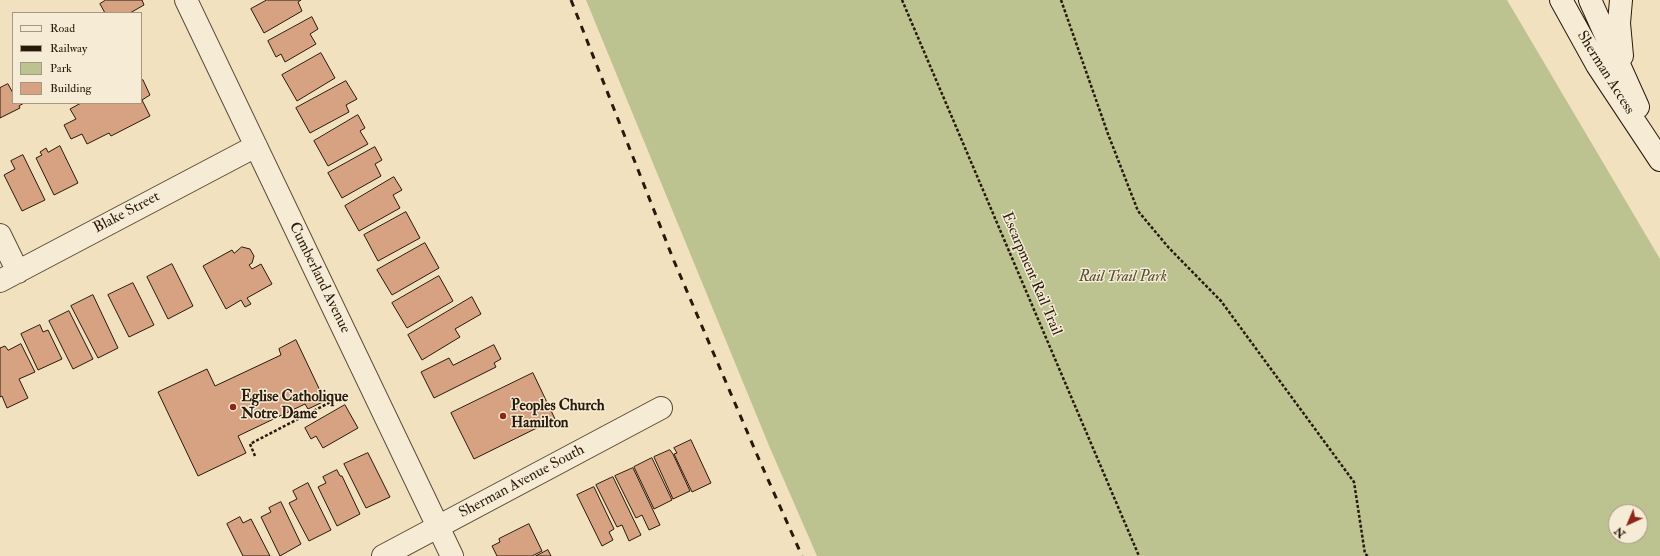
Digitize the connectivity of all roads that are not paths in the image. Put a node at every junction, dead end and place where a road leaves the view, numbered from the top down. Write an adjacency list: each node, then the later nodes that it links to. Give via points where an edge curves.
1 (186, 0): 6 (street, Cumberland Avenue)
2 (1561, 0): 7 (street, Sherman Access, via 1597,65)
3 (1590, 0): 5 (street, Sherman Access)
4 (1621, 0): 5 (street, via 1619,23)
5 (1626, 81): 7 (street, Sherman Access)
6 (256, 146): 9 (street, Blake Street); 11 (street, Cumberland Avenue)
7 (1656, 153)
8 (0, 235): 9 (street)
9 (9, 276)
10 (661, 408): 11 (street, Sherman Avenue South)
11 (438, 527): 12 (street, Sherman Avenue South); 13 (street, Cumberland Avenue)
12 (383, 556)
13 (452, 556)

